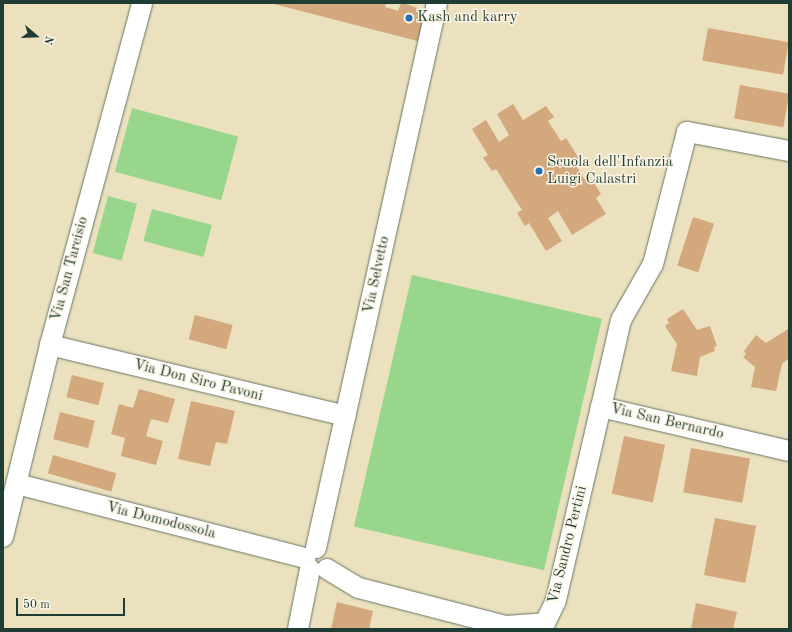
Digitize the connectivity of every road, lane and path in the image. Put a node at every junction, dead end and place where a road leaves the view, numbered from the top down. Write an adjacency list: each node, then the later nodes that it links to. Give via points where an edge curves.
1 (142, 3): 4 (street, Via San Tarcisio)
2 (437, 3): 6 (street, Via Selvetto)
3 (789, 151): 5 (street, Via San Bernardo, via 687,132 653,264 621,320)
4 (50, 345): 6 (street, Via Don Siro Pavoni); 8 (street, Via San Tarcisio)
5 (601, 407): 7 (street, Via San Bernardo); 11 (street, Via Sandro Pertini, via 556,600)
6 (346, 416): 10 (street, Via Selvetto)
7 (789, 451)
8 (17, 484): 9 (street, Via San Tarcisio); 10 (street, Via Domodossola)
9 (3, 537)
10 (315, 561): 11 (street, Via Sandro Pertini, via 359,588 506,626); 12 (street, Via Selvetto)
11 (547, 626)
12 (298, 629)

